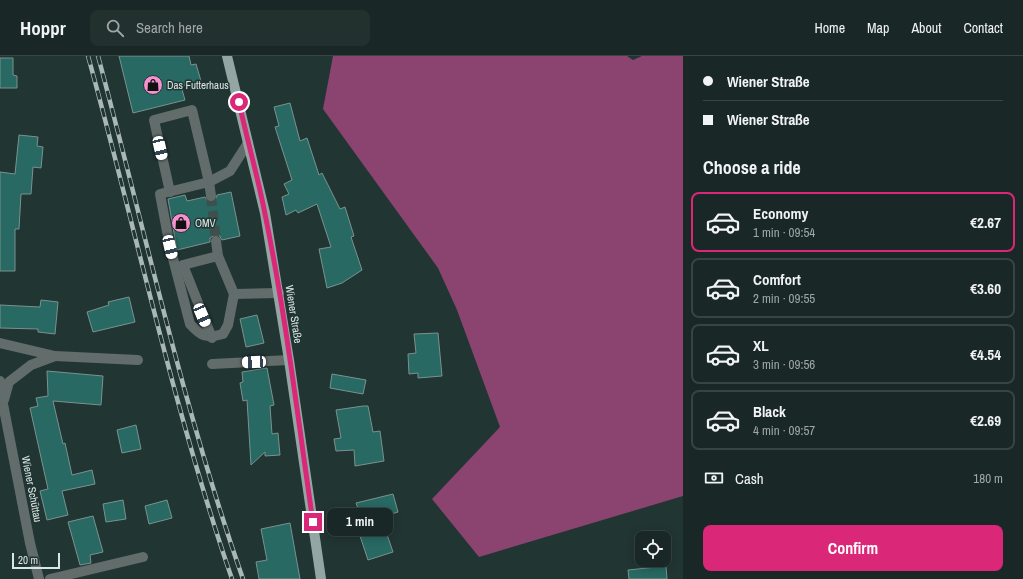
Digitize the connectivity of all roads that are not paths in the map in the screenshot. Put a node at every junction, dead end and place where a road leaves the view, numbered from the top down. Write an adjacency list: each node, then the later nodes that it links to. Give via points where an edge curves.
1 (227, 56): 2 (main road, Wiener Straße)
2 (248, 142): 3 (street, via 230,170); 8 (main road, Wiener Straße, via 265,214)
3 (209, 182): 4 (street); 4 (street, via 192,110 154,120); 5 (street)
4 (170, 192): 10 (street, via 160,194 177,279 190,324 198,333)
5 (211, 196)
6 (216, 241): 7 (street)
7 (218, 256): 9 (street); 10 (street, via 183,265)
8 (279, 293): 9 (street); 14 (main road, Wiener Straße)
9 (234, 294): 10 (street, via 228,325 222,334)
10 (212, 338)
11 (0, 343): 12 (street, Wiener Schüttau)
12 (55, 356): 13 (street, Wiener Schüttau); 17 (street, Wiener Schüttau, via 31,365 9,382)
13 (138, 360)
14 (289, 360): 15 (street); 21 (main road, Wiener Straße)
15 (212, 364)
16 (0, 381): 17 (street, Wiener Schüttau)
17 (3, 404): 19 (street, Wiener Schüttau)
18 (143, 557): 20 (street)
19 (39, 579)
20 (50, 579)
21 (321, 579)

